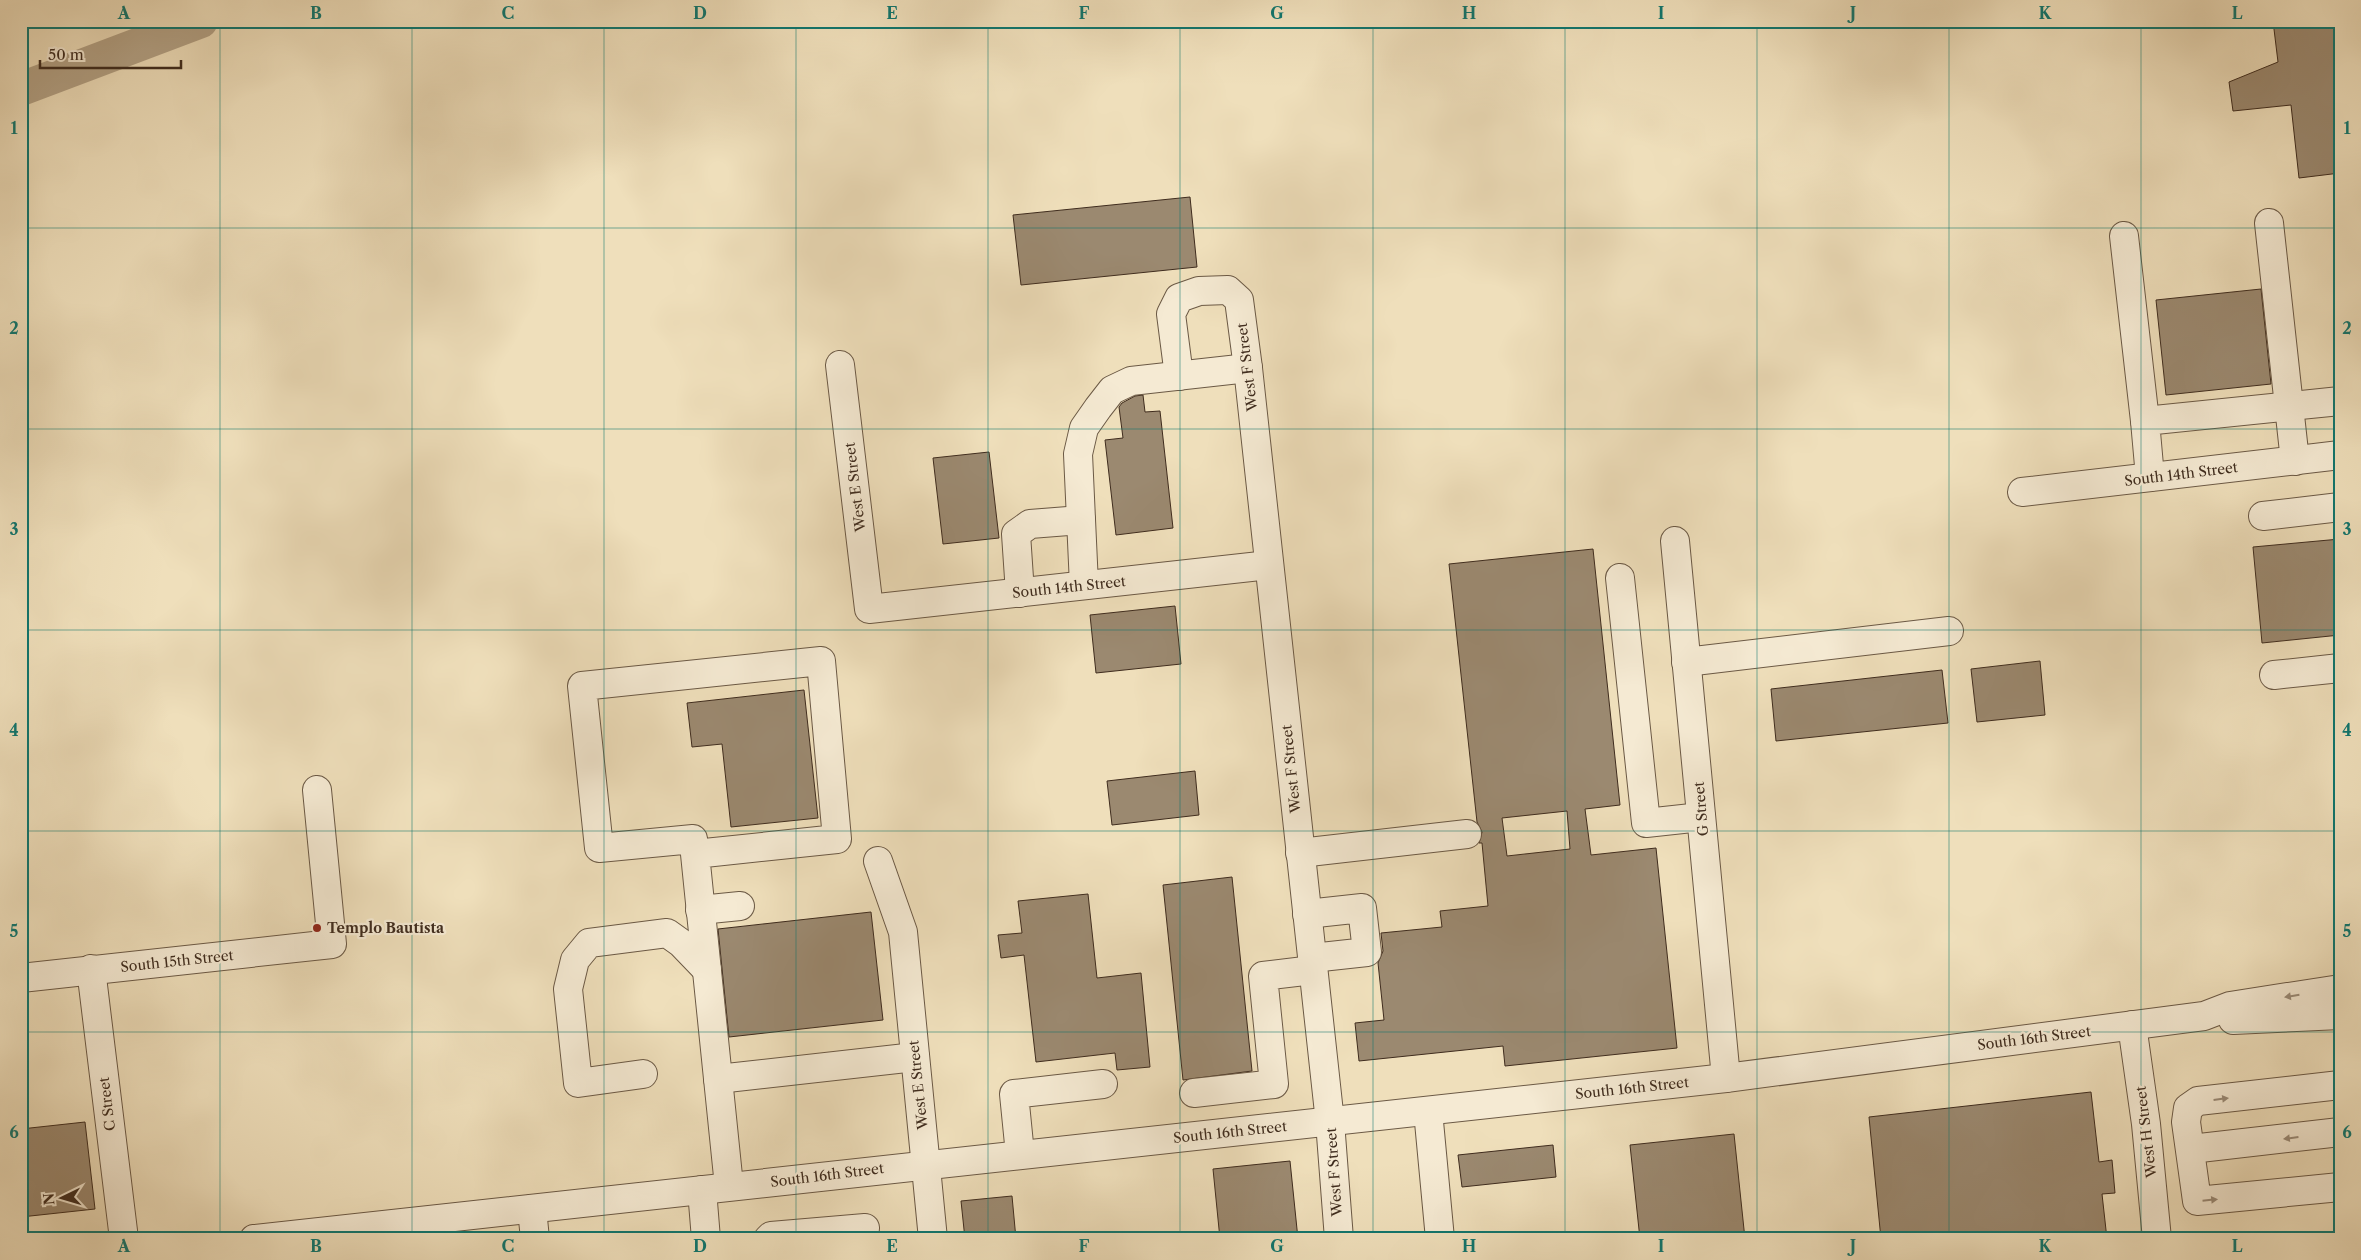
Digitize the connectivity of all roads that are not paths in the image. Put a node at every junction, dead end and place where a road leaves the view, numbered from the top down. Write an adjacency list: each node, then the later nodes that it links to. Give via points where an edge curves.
1 (2269, 223): 7 (street)
2 (2124, 236): 8 (street)
3 (840, 365): 21 (street, West E Street)
4 (1248, 368): 5 (street); 5 (street, West F Street, via 1239,300 1228,290 1199,291 1179,298 1171,314); 17 (street, West F Street)
5 (1179, 376): 15 (street, via 1131,381 1112,390 1084,428 1078,454)
6 (2340, 401): 7 (street)
7 (2290, 406): 8 (street); 10 (street)
8 (2145, 421): 11 (street)
9 (2340, 455): 10 (street, South 14th Street)
10 (2295, 461): 11 (street, South 14th Street)
11 (2150, 477): 12 (street, South 14th Street)
12 (2022, 492)
13 (2340, 507): 14 (street)
14 (2263, 516)
15 (1081, 520): 19 (street); 20 (street, via 1030,524 1016,534)
16 (1675, 541): 23 (street, G Street)
17 (1269, 565): 19 (street, South 14th Street); 29 (street, West F Street)
18 (1620, 578): 27 (street, via 1646,823)
19 (1084, 585): 20 (street, South 14th Street)
20 (1020, 593): 21 (street, South 14th Street)
21 (869, 609)
22 (1948, 631): 23 (street)
23 (1686, 662): 27 (street, G Street)
24 (2340, 668): 25 (street)
25 (2274, 675)
26 (317, 790): 36 (street, South 15th Street, via 332,944)
27 (1701, 817): 45 (street, G Street)
28 (1467, 834): 29 (street)
29 (1300, 853): 34 (street, West F Street)
30 (695, 854): 30 (street, via 837,839 821,661 582,686 599,848 693,839); 33 (street)
31 (878, 861): 43 (street, West E Street, via 902,932)
32 (740, 906): 33 (street)
33 (700, 910): 37 (street)
34 (1307, 914): 35 (street, West F Street); 35 (street, via 1362,908 1367,952)
35 (1312, 964): 49 (street, via 1263,976 1274,1084); 52 (street, West F Street)
36 (91, 969): 38 (street, South 15th Street); 65 (street, C Street)
37 (706, 970): 44 (street, via 667,933 589,943 575,960 568,990 578,1083); 46 (street)
38 (21, 978)
39 (2340, 989): 41 (street, South 16th Street, one-way to 41, via 2230,1006)
40 (2340, 1015): 41 (street, South 16th Street, via 2232,1020)
41 (2204, 1016): 42 (street, South 16th Street)
42 (2132, 1025): 45 (street, South 16th Street); 54 (street, West H Street)
43 (915, 1057): 46 (street); 59 (street, West E Street)
44 (643, 1074)
45 (1726, 1078): 51 (street, South 16th Street)
46 (718, 1079): 60 (street)
47 (1103, 1084): 58 (street, via 1014,1094)
48 (2340, 1085): 53 (street, one-way to 48, via 2188,1108 2198,1101)
49 (1240, 1088): 50 (street); 55 (street)
50 (1194, 1094)
51 (1428, 1111): 52 (street, South 16th Street); 72 (street)
52 (1330, 1122): 55 (street, South 16th Street); 71 (street, West F Street)
53 (2186, 1122): 54 (street); 57 (street)
54 (2146, 1124): 73 (street, West H Street)
55 (1244, 1131): 58 (street, South 16th Street)
56 (2340, 1132): 57 (street, one-way to 57)
57 (2191, 1149): 61 (street, one-way to 61, via 2196,1201)
58 (1020, 1154): 59 (street, South 16th Street)
59 (926, 1164): 60 (street, South 16th Street); 70 (street, West E Street)
60 (729, 1186): 62 (street, South 16th Street)
61 (2340, 1187)
62 (702, 1190): 63 (street, South 16th Street); 68 (street)
63 (532, 1209): 66 (street, South 16th Street); 67 (street)
64 (865, 1228): 69 (street, via 771,1236)
65 (124, 1239)
66 (254, 1239)
67 (535, 1239)
68 (706, 1239)
69 (768, 1239)
70 (933, 1239)
71 (1339, 1239)
72 (1440, 1239)
73 (2157, 1239)

